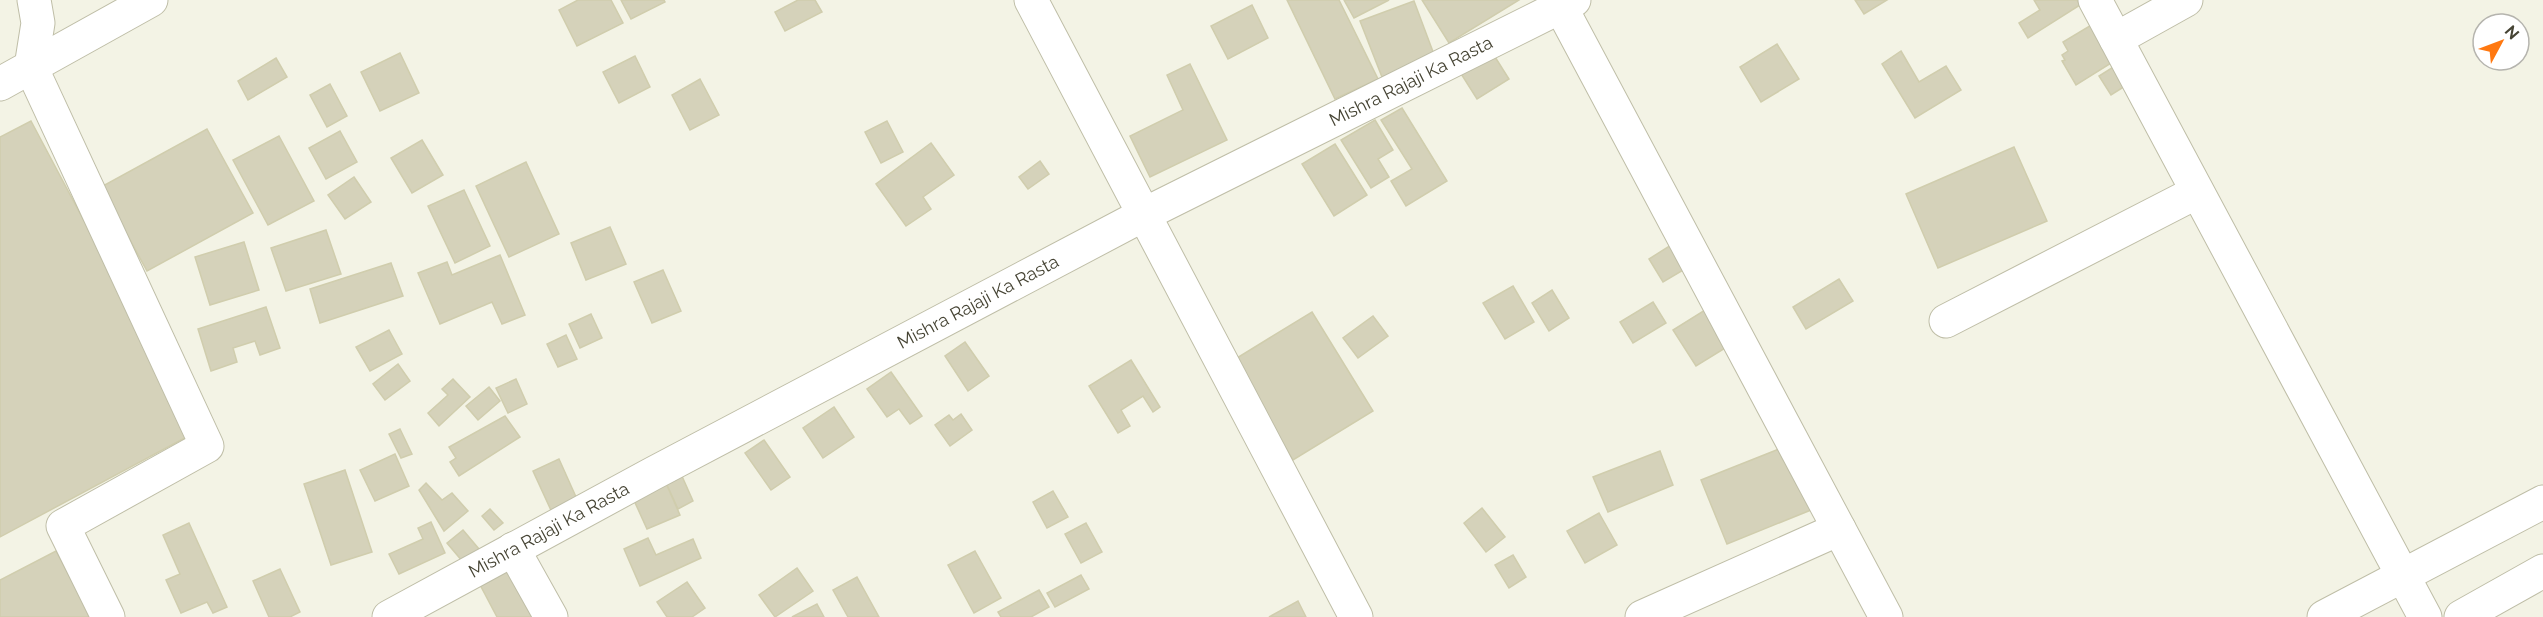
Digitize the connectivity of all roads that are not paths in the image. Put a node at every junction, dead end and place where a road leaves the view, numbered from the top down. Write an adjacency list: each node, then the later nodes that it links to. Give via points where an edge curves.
1 (34, 0): 8 (street, via 38,23)
2 (151, 0): 8 (street)
3 (1031, 0): 11 (street)
4 (2095, 0): 7 (street)
5 (2186, 0): 7 (street)
6 (1564, 2): 11 (street, Mishra Rajaji Ka Rasta); 14 (street)
7 (2116, 39): 10 (street)
8 (31, 67): 9 (street); 18 (street, via 207,446 63,526)
9 (0, 84)
10 (2197, 192): 12 (street); 17 (street)
11 (1143, 215): 15 (street, Mishra Rajaji Ka Rasta); 21 (street)
12 (1946, 321)
13 (2543, 502): 17 (street)
14 (1839, 529): 22 (street); 23 (street)
15 (513, 549): 19 (street, Mishra Rajaji Ka Rasta); 20 (street)
16 (2543, 571): 26 (street)
17 (2402, 576): 24 (street); 25 (street)
18 (108, 617)
19 (389, 617)
20 (551, 617)
21 (1356, 617)
22 (1642, 617)
23 (1886, 617)
24 (2324, 617)
25 (2425, 617)
26 (2461, 617)

